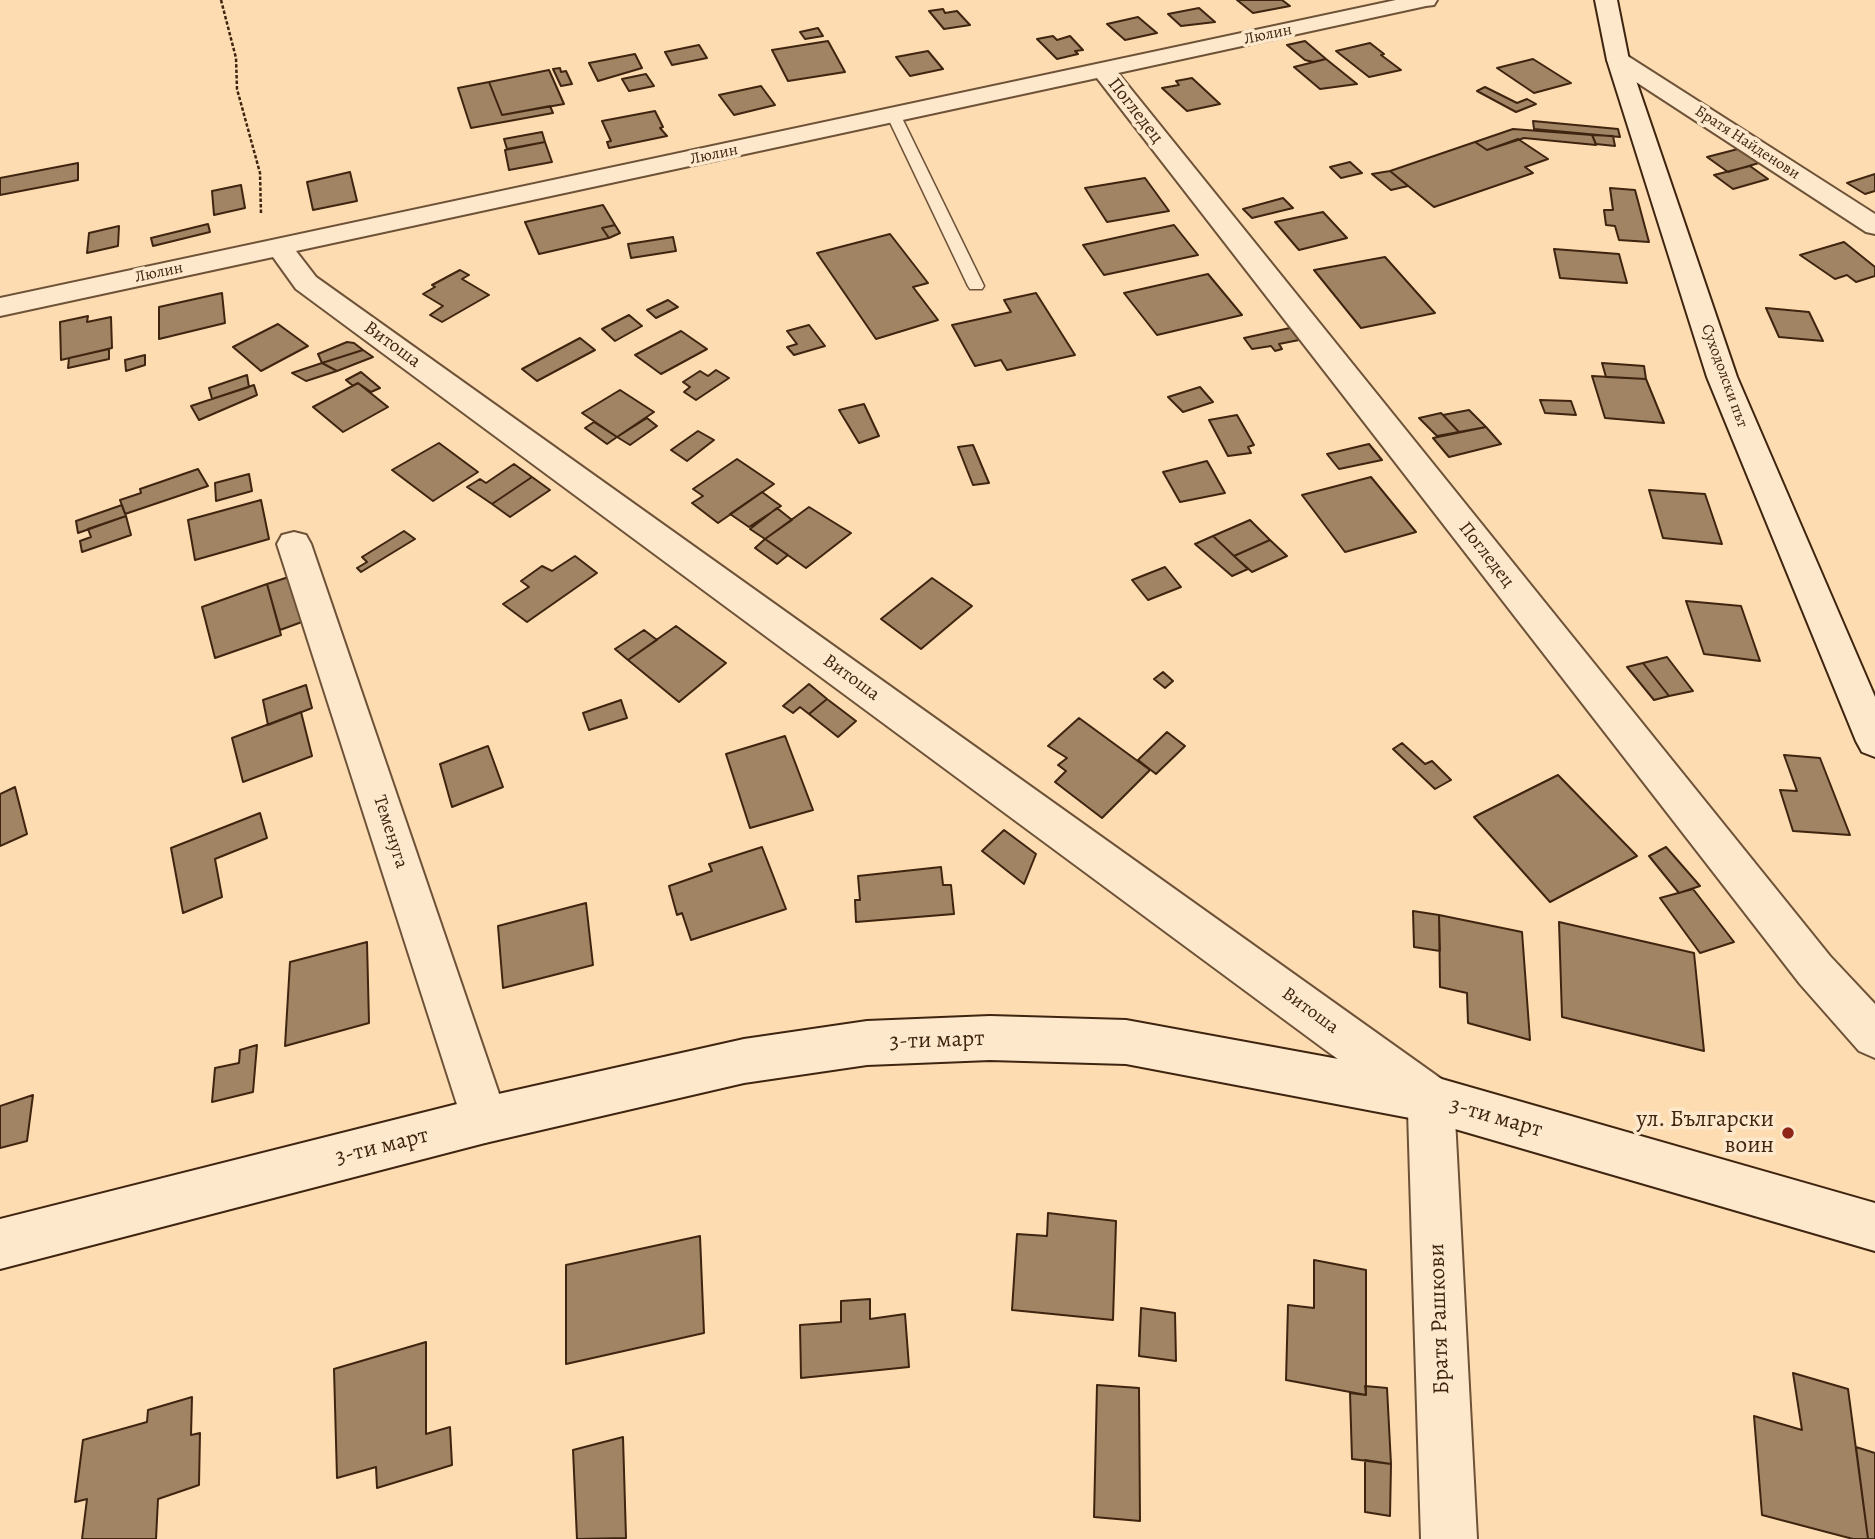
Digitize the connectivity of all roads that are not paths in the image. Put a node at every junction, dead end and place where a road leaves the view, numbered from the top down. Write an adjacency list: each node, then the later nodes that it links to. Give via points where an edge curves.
1 (1426, 0): 4 (street, Люлин)
2 (1606, 0): 3 (street, Суходолски път)
3 (1618, 60): 6 (street, Братя Найденови); 11 (street, Суходолски път, via 1722,377)
4 (1103, 70): 5 (street, Люлин); 12 (street, Погледец, via 1806,959)
5 (894, 116): 7 (street, Люлин); 8 (lane)
6 (1875, 226)
7 (275, 249): 9 (street, Люлин); 13 (street, Витоша, via 306,283)
8 (976, 286)
9 (0, 307)
10 (294, 544): 14 (street, Теменуга)
11 (1875, 741)
12 (1875, 1036)
13 (1431, 1100): 14 (street, 3-ти март, via 1126,1042 990,1038 867,1043 744,1061); 15 (street, 3-ти март); 17 (street, Братя Рашкови)
14 (485, 1120): 16 (street, 3-ти март)
15 (1875, 1227)
16 (0, 1244)
17 (1449, 1539)

